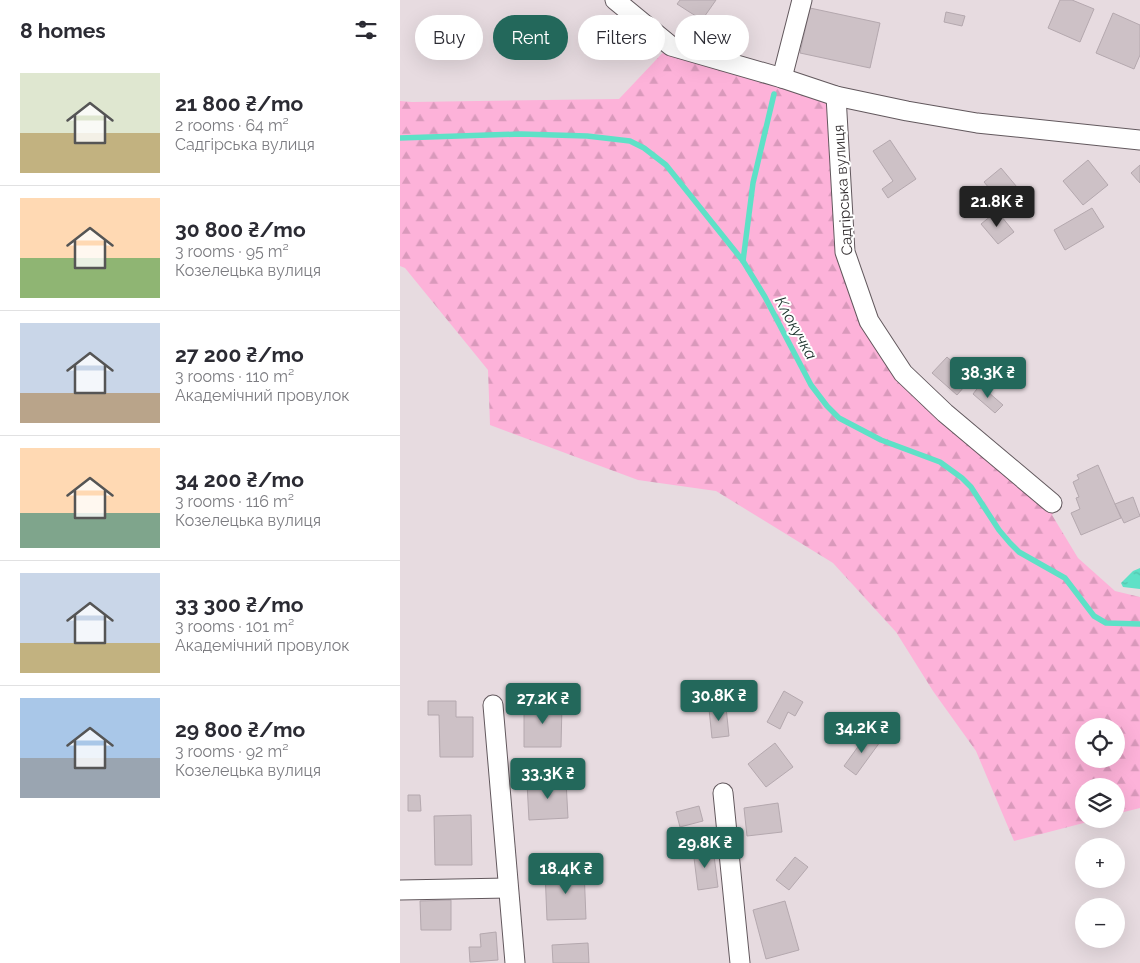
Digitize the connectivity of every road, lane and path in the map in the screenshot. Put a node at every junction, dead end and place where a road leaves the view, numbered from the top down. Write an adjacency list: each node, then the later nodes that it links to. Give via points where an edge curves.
1 (615, 0): 3 (street, via 672,46)
2 (802, 0): 3 (street)
3 (782, 78): 4 (street)
4 (836, 96): 5 (street, via 976,123); 6 (street, Садгірська вулиця, via 844,252 869,321 903,373 945,413)
5 (1140, 140)
6 (1052, 503)
7 (493, 705): 9 (street)
8 (723, 793): 12 (street)
9 (508, 888): 10 (street); 11 (street)
10 (400, 890)
11 (515, 963)
12 (740, 963)

